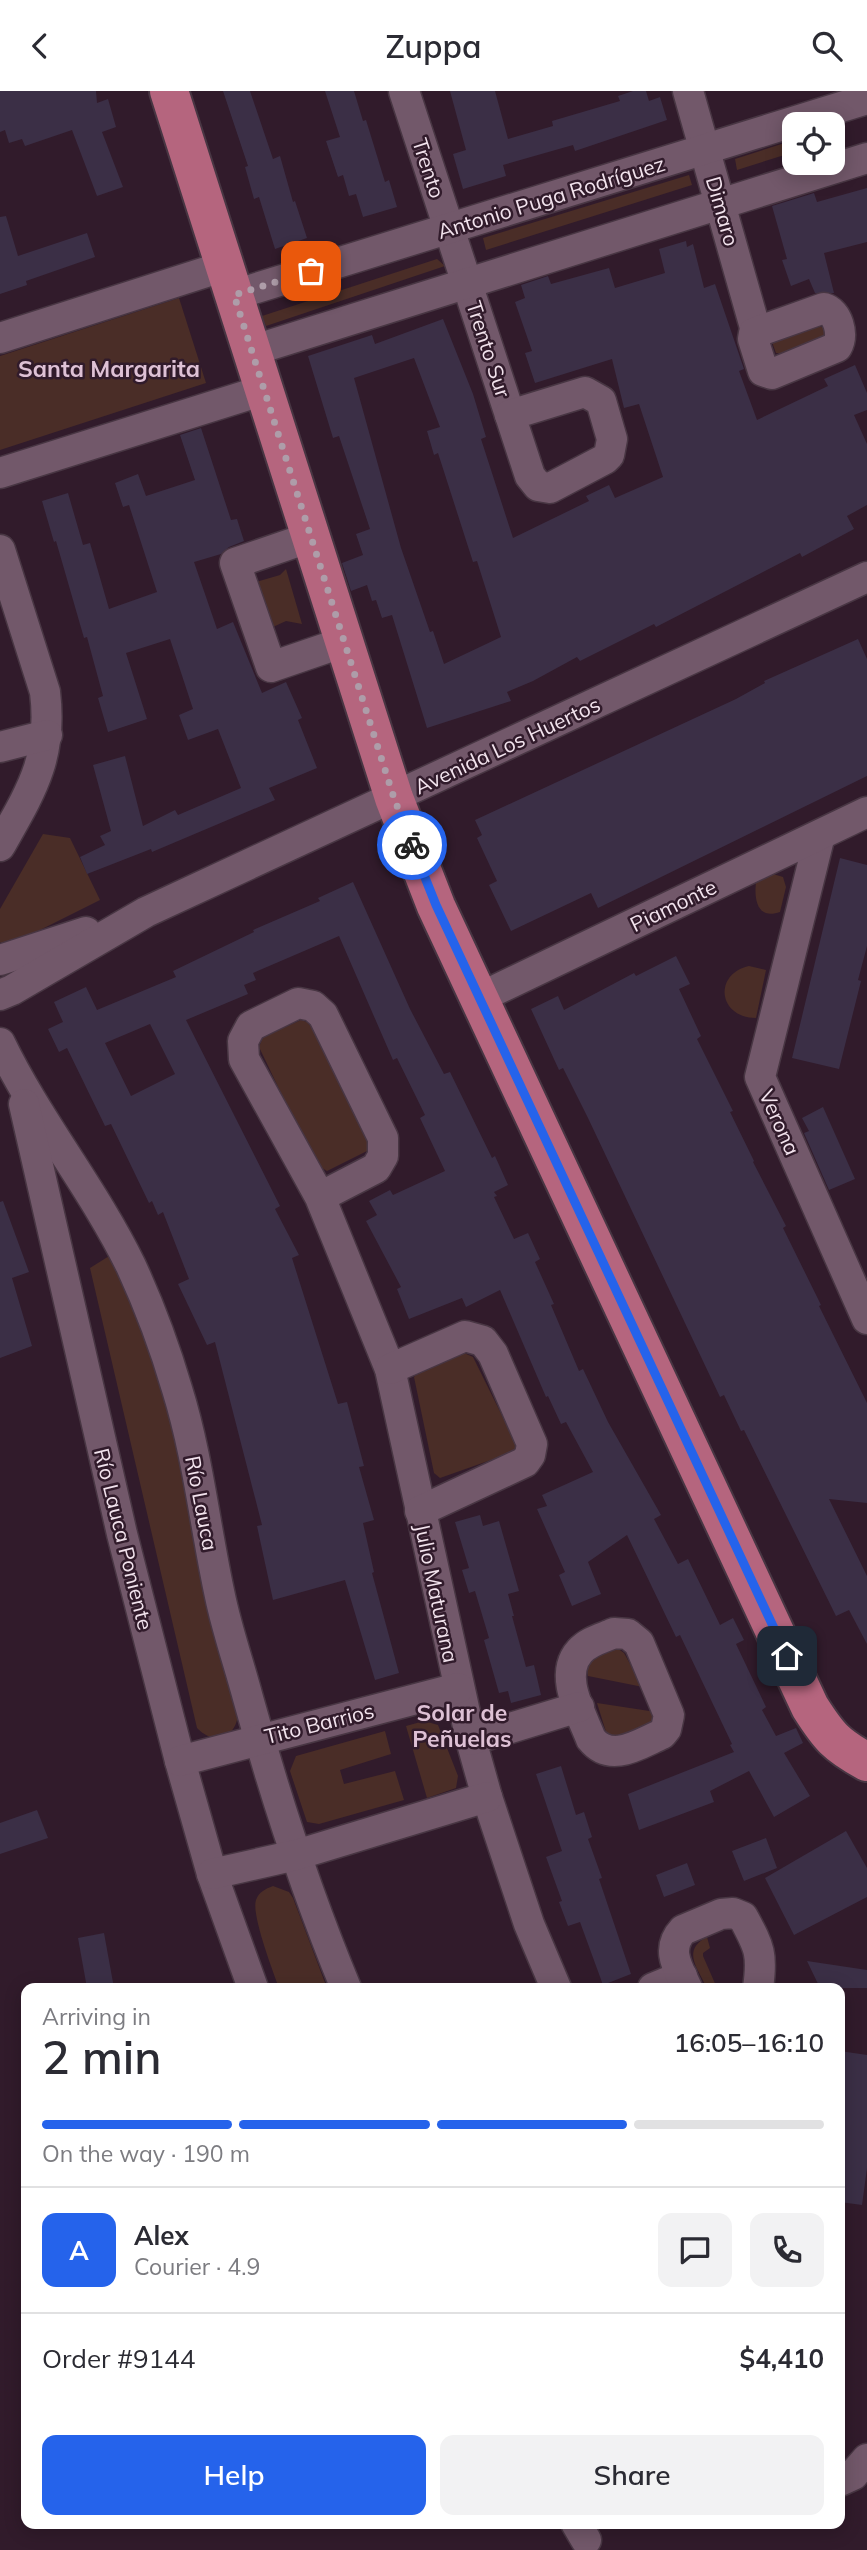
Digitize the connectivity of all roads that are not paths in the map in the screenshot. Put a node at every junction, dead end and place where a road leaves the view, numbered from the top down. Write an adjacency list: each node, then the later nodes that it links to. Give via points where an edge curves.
1 (169, 91): 9 (main road)
2 (404, 91): 8 (street, Trento)
3 (688, 91): 5 (street, Dimaro)
4 (867, 99): 5 (street, Antonio Puga Rodríguez)
5 (705, 149): 7 (street, Dimaro); 8 (street, Antonio Puga Rodríguez)
6 (867, 158): 7 (street)
7 (720, 204): 10 (street); 11 (street, Dimaro)
8 (449, 228): 9 (street, Antonio Puga Rodríguez); 10 (street, Trento)
9 (229, 281): 12 (street, Antonio Puga Rodríguez); 13 (main road)
10 (467, 284): 13 (street); 15 (street, Trento Sur)
11 (756, 331)
12 (0, 338)
13 (251, 351): 14 (main road)
14 (264, 390): 16 (street); 17 (main road)
15 (510, 415)
16 (0, 473)
17 (311, 537): 20 (main road); 20 (street, via 235,563 271,667)
18 (0, 549): 21 (street, via 45,692)
19 (867, 577): 23 (street, Avenida Los Huertos)
20 (344, 642): 23 (main road)
21 (47, 735): 22 (street); 26 (street, via 36,781)
22 (0, 747)
23 (394, 798): 27 (street, Avenida Los Huertos); 30 (main road)
24 (867, 812): 25 (street, Piamonte)
25 (820, 835): 30 (street, Piamonte); 34 (street, Verona, via 760,1077)
26 (0, 846)
27 (146, 912): 28 (street, Avenida Los Huertos); 29 (street, Avenida Los Huertos)
28 (0, 960)
29 (0, 995)
30 (479, 998): 42 (main road, via 810,1707 827,1734)
31 (0, 1042): 32 (street, Río Lauca)
32 (19, 1083): 39 (street, Río Lauca, via 131,1266 158,1333 178,1390 220,1599); 41 (street, Río Lauca Poniente, via 122,1534)
33 (320, 1197): 33 (street, Julio Maturana, via 242,1050 251,1026 298,1003 313,1006 323,1015 383,1138 383,1156 376,1168); 35 (street, Julio Maturana)
34 (867, 1319)
35 (390, 1369): 36 (street, Julio Maturana); 36 (street, via 465,1336 483,1341 532,1444 525,1462)
36 (420, 1511): 37 (street, Julio Maturana)
37 (458, 1688): 39 (street, Tito Barrios); 40 (street, Julio Maturana)
38 (579, 1707): 40 (street)
39 (259, 1738): 41 (street, Tito Barrios); 44 (street, Río Lauca)
40 (471, 1740): 43 (street, Julio Maturana)
41 (180, 1761): 45 (street, Río Lauca Poniente)
42 (867, 1762)
43 (487, 1797): 44 (street); 49 (street, Julio Maturana, via 528,1924)
44 (296, 1855): 45 (street); 48 (street, Río Lauca)
45 (212, 1874): 47 (street, Río Lauca Poniente)
46 (685, 1982): 50 (street, via 674,1959 678,1935 721,1914 733,1913 743,1917 758,1945 762,1957)
47 (251, 1983)
48 (344, 1983)
49 (554, 1983)
50 (759, 1983)
51 (867, 2459): 52 (street)
52 (845, 2479)

